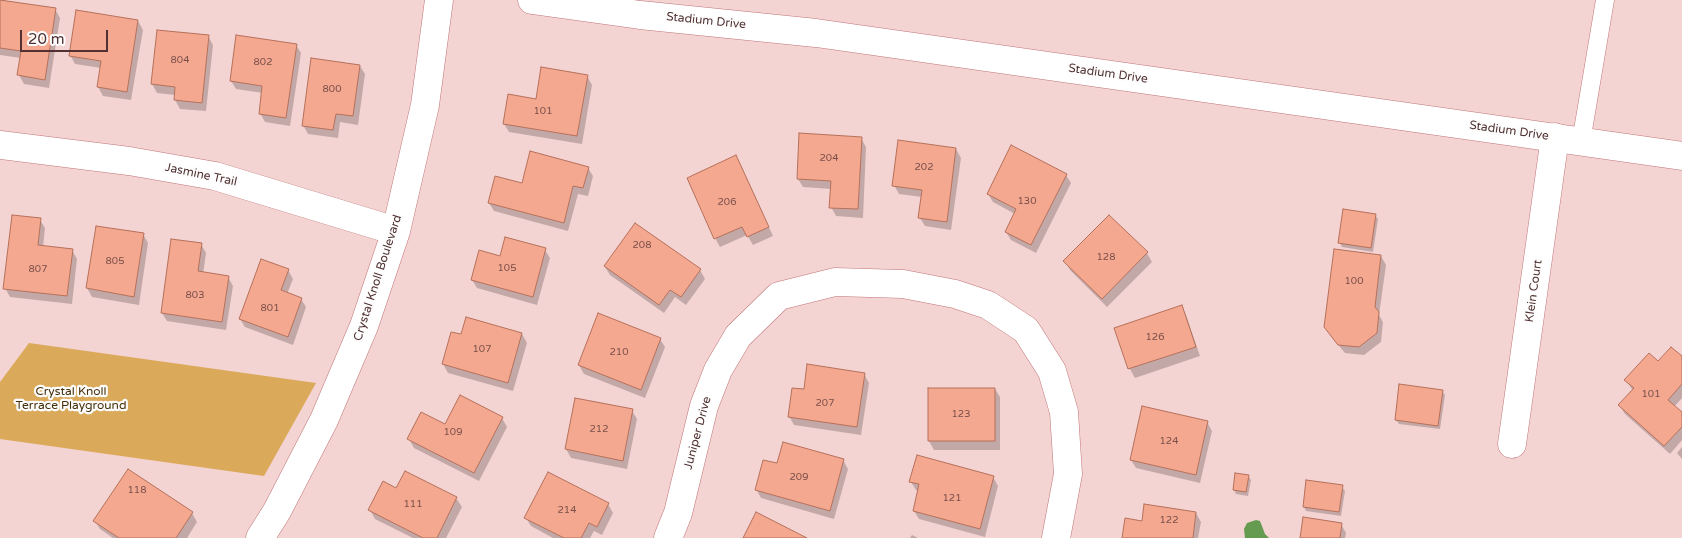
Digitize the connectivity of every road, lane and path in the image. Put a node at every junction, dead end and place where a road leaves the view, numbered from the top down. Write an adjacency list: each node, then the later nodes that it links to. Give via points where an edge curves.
1 (439, 0): 8 (street, Crystal Knoll Boulevard, via 425,105)
2 (532, 0): 4 (street, Stadium Drive)
3 (1605, 0): 5 (lane)
4 (641, 7): 5 (street, Stadium Drive)
5 (1568, 140): 7 (street, Stadium Drive); 9 (street, Klein Court)
6 (0, 145): 8 (street, Jasmine Trail, via 129,161 214,176)
7 (1682, 156)
8 (396, 231): 10 (street, Crystal Knoll Boulevard, via 364,326 324,420)
9 (1512, 444)
10 (260, 538)
11 (668, 538): 12 (street, Juniper Drive, via 678,513 704,406 718,370 738,336 779,296 835,282 904,284 955,294 988,305 1026,330 1052,372 1064,412 1068,474)
12 (1056, 538)

